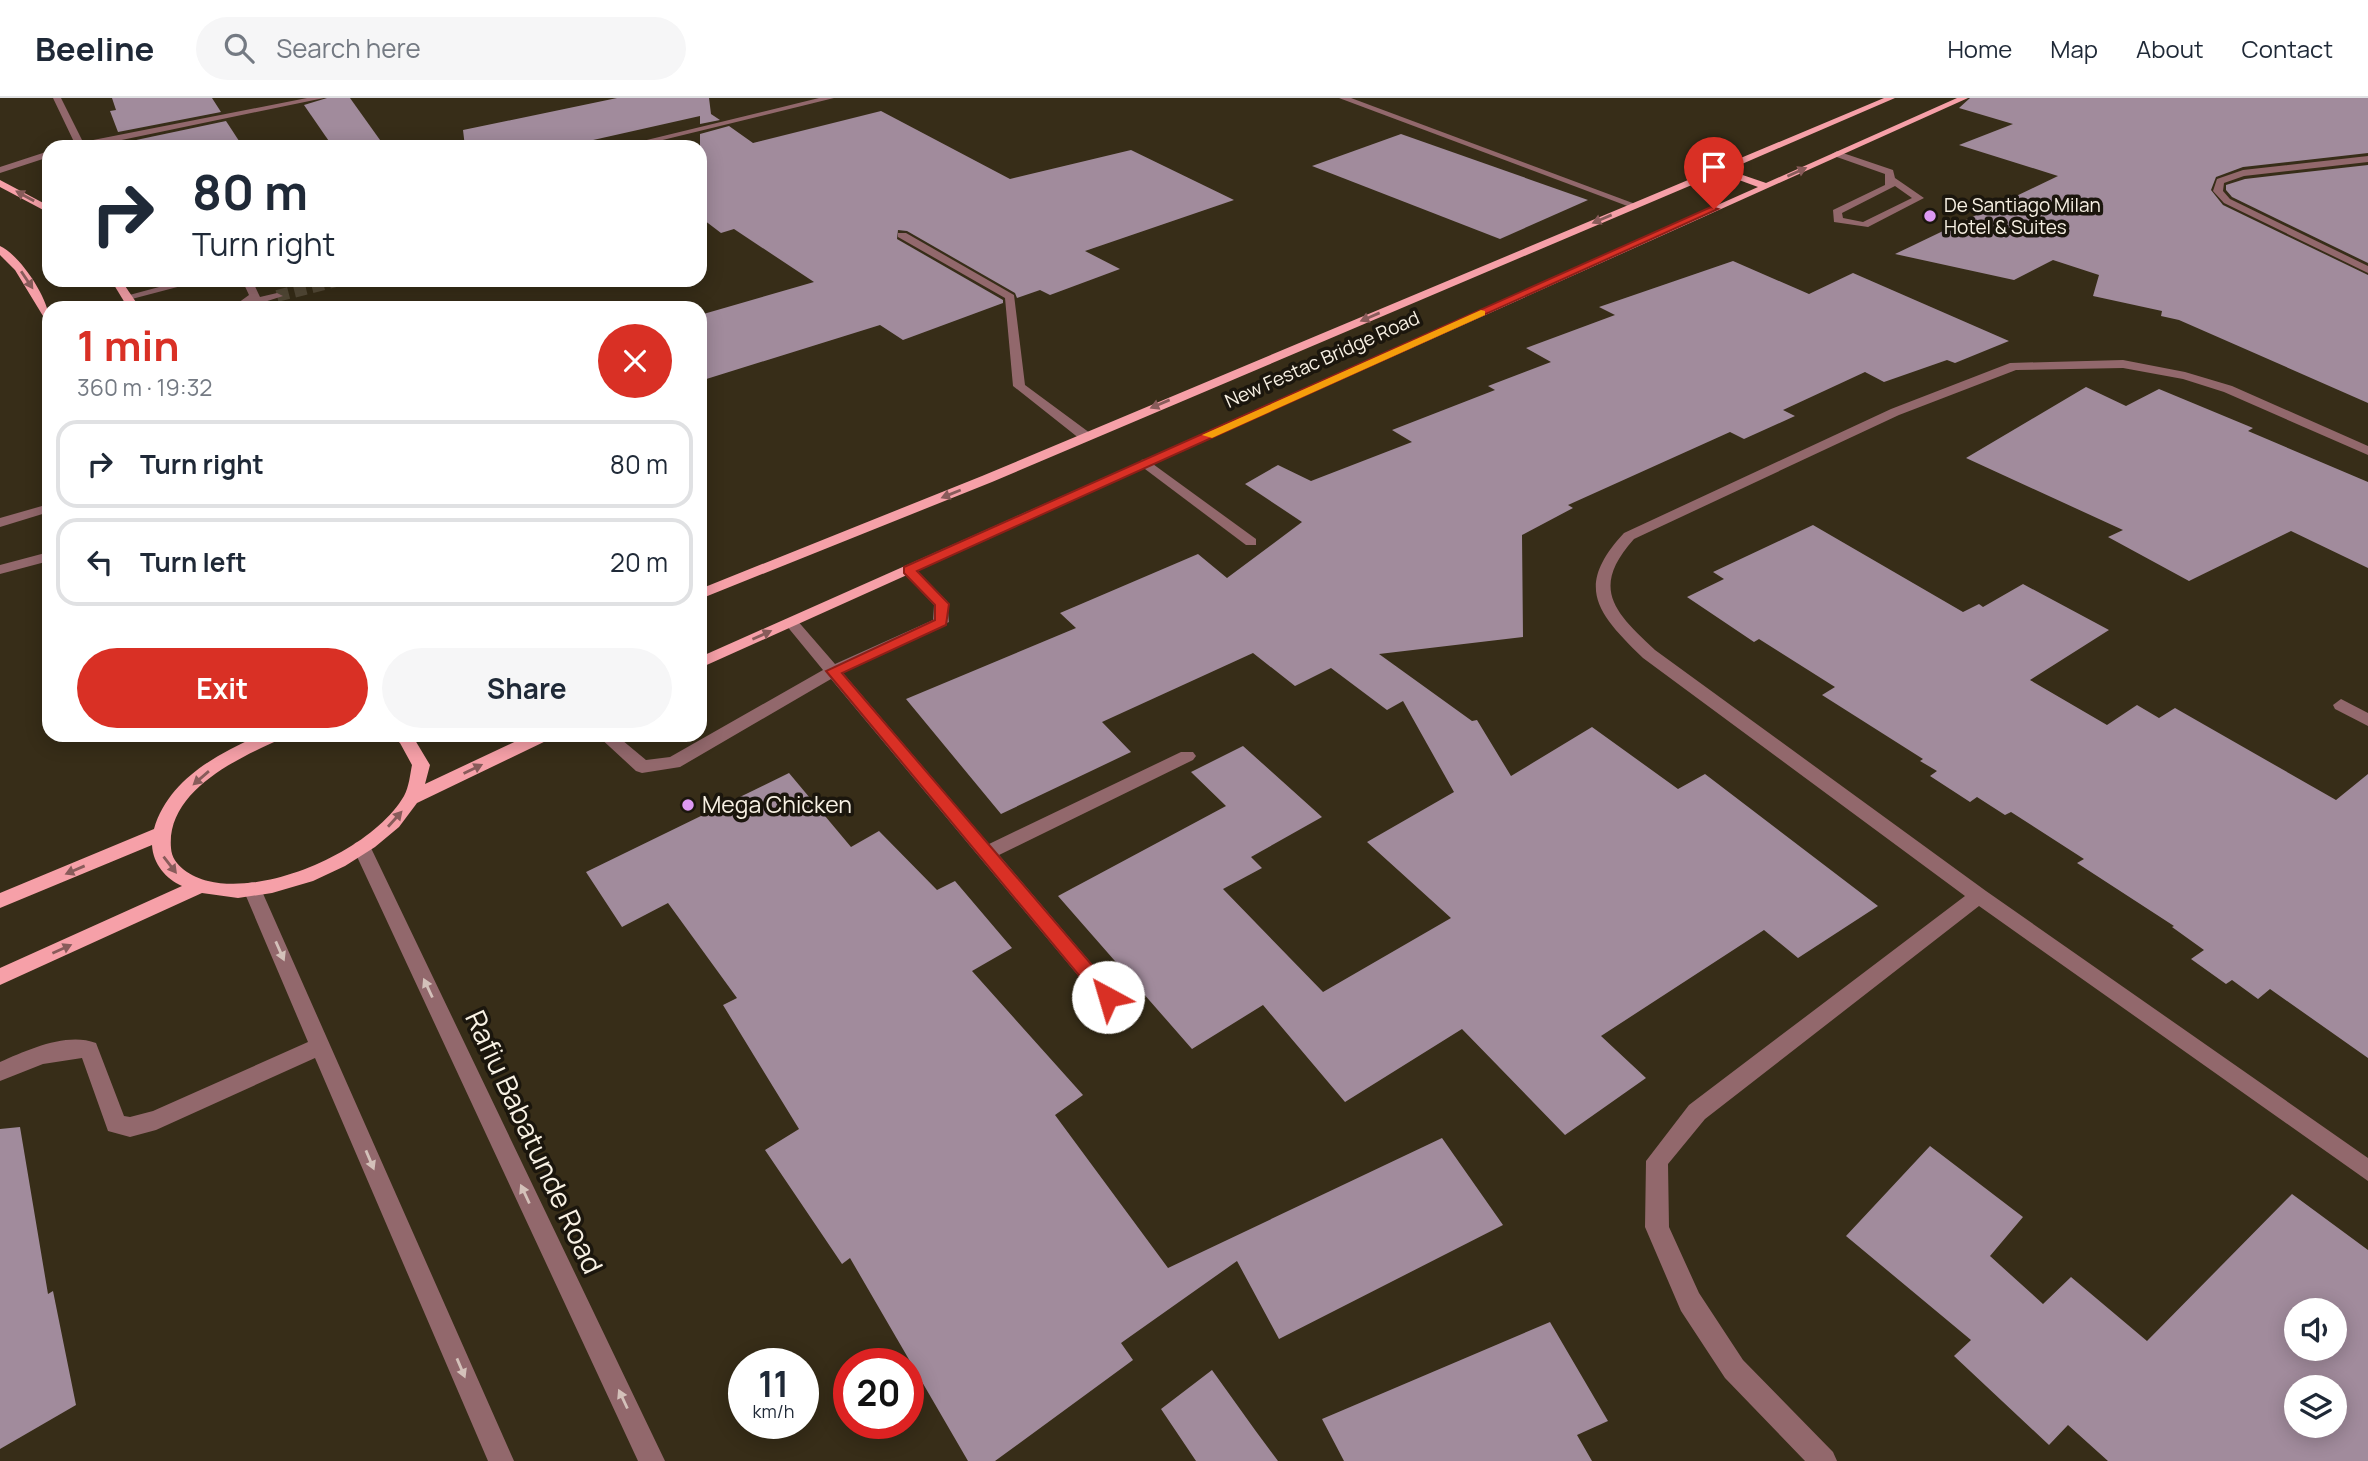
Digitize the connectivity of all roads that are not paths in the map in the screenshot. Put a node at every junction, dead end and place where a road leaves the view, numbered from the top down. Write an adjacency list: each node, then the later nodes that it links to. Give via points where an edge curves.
1 (57, 98): 7 (street)
2 (320, 98): 8 (street)
3 (830, 98): 9 (street)
4 (1343, 98): 18 (street)
5 (1891, 98): 14 (main road)
6 (1964, 98): 10 (main road, New Festac Bridge Road)
7 (74, 140)
8 (107, 140)
9 (653, 140)
10 (1837, 155): 15 (street, via 1890,172); 17 (main road, New Festac Bridge Road, one-way to 10)
11 (42, 156): 13 (street)
12 (2368, 159): 22 (street, via 2242,173 2220,181 2218,191 2227,201)
13 (0, 170)
14 (1720, 170): 17 (main road); 18 (main road)
15 (1890, 179): 15 (street, via 1890,186 1837,212 1838,220 1864,225 1919,198)
16 (0, 183): 19 (main road, one-way to 16)
17 (1765, 186): 34 (main road, New Festac Bridge Road)
18 (1633, 205): 32 (main road, one-way to 32)
19 (42, 206)
20 (902, 235): 32 (street, via 1010,297 1019,386)
21 (0, 249): 31 (main road, one-way to 31, via 19,268)
22 (2368, 270)
23 (121, 287): 27 (main road)
24 (170, 287): 27 (street)
25 (250, 287): 29 (street, via 255,296)
26 (277, 296): 30 (street)
27 (128, 297): 28 (main road)
28 (130, 301)
29 (247, 301)
30 (260, 301)
31 (42, 305)
32 (1085, 436): 41 (main road, one-way to 41)
33 (2368, 451): 58 (street, via 2228,389 2185,376 2123,364 2014,366 1895,412 1629,536 1608,561 1604,591 1613,620 1649,654)
34 (1146, 463): 37 (street); 40 (main road, New Festac Bridge Road)
35 (42, 510): 36 (street)
36 (0, 523)
37 (1251, 542)
38 (42, 558): 39 (street)
39 (0, 570)
40 (908, 570): 42 (main road, New Festac Bridge Road); 44 (street, via 942,604 942,622)
41 (707, 591)
42 (791, 622): 43 (main road, New Festac Bridge Road, one-way to 42); 44 (street)
43 (707, 660)
44 (833, 671): 50 (street, via 674,763 642,767); 55 (street)
45 (2341, 705): 46 (street)
46 (2368, 720)
47 (238, 742): 53 (main road, one-way to 53, via 174,803)
48 (408, 742): 52 (main road, via 421,765)
49 (529, 742): 52 (main road, one-way to 49)
50 (613, 742)
51 (1188, 756): 55 (street)
52 (412, 798): 54 (main road, one-way to 52, via 392,824)
53 (160, 834): 56 (main road, one-way to 56, via 167,866); 59 (main road, one-way to 59)
54 (362, 848): 57 (main road, via 303,877); 66 (street, Rafiu Babatunde Road, one-way to 54)
55 (988, 852): 61 (street)
56 (201, 886): 57 (main road); 60 (main road, one-way to 56)
57 (252, 889): 62 (street, one-way to 62)
58 (1979, 896): 64 (street); 67 (street, via 1697,1112 1657,1161 1657,1227 1690,1303 1734,1369)
59 (0, 901)
60 (0, 977)
61 (1108, 997)
62 (321, 1046): 63 (street, via 156,1120 130,1127 116,1125 89,1049 45,1053); 65 (street, one-way to 65)
63 (0, 1072)
64 (2368, 1171)
65 (501, 1461)
66 (652, 1461)
67 (1824, 1461)

